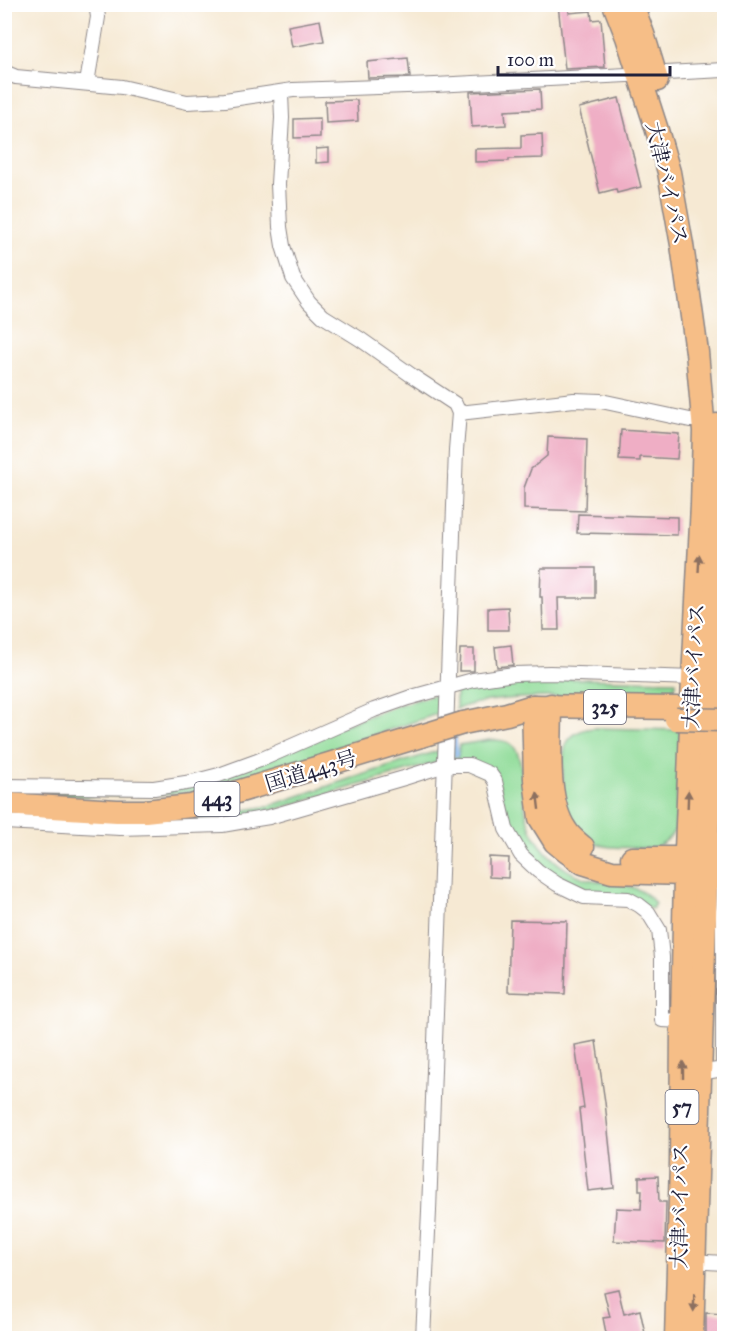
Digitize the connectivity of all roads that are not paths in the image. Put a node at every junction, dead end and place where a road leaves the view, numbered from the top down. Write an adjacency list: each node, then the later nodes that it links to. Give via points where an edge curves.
1 (96, 4): 7 (street, via 98,17)
2 (615, 4): 6 (highway, 大津バイパス / 57)
3 (632, 4): 6 (highway, 大津バイパス / 57, via 643,34)
4 (724, 70): 6 (street)
5 (4, 72): 7 (street, via 16,77)
6 (647, 74): 8 (street); 10 (highway, 大津バイパス / 57, via 670,122 698,243 713,354)
7 (87, 83): 8 (street, via 187,102)
8 (280, 93): 9 (street, via 280,227 293,278 323,316 455,404)
9 (459, 413): 10 (street, via 586,400); 13 (street)
10 (712, 427): 11 (highway, 大津バイパス / 57); 12 (highway, 大津バイパス / 57, one-way to 10, via 702,505)
11 (722, 471): 23 (highway, 大津バイパス / 57)
12 (693, 678): 13 (street, via 514,674); 23 (highway, 大津バイパス / 57, one-way to 12)
13 (448, 686): 18 (street); 19 (street, via 374,710 260,760 192,782 145,789)
14 (724, 709): 16 (highway, 325)
15 (542, 712): 16 (highway, 325); 20 (highway, 国道443号 / 443, bridge, via 463,723 191,806 117,811); 23 (highway, via 557,816 567,832 585,849 605,855)
16 (676, 714): 17 (highway, 325, bridge)
17 (724, 720)
18 (445, 765): 21 (street, via 269,817 222,825 120,828); 25 (street, via 470,765 490,774 506,829 521,855 546,878 584,897 628,899 648,912 659,930 662,1020); 30 (street)
19 (4, 786)
20 (4, 804)
21 (4, 822)
22 (724, 841): 25 (highway, via 713,922 711,1002)
23 (692, 866): 25 (highway, 大津バイパス / 57)
24 (724, 891): 26 (street)
25 (692, 1021): 27 (highway, 大津バイパス / 57); 28 (highway, 大津バイパス / 57, one-way to 25, via 683,1078)
26 (724, 1029): 27 (street, via 723,1069)
27 (700, 1073): 28 (highway, 大津バイパス / 57)
28 (687, 1261): 29 (street); 31 (highway, 大津バイパス / 57); 32 (highway, 大津バイパス / 57, one-way to 32)
29 (724, 1263)
30 (423, 1338)
31 (676, 1338)
32 (692, 1338)

